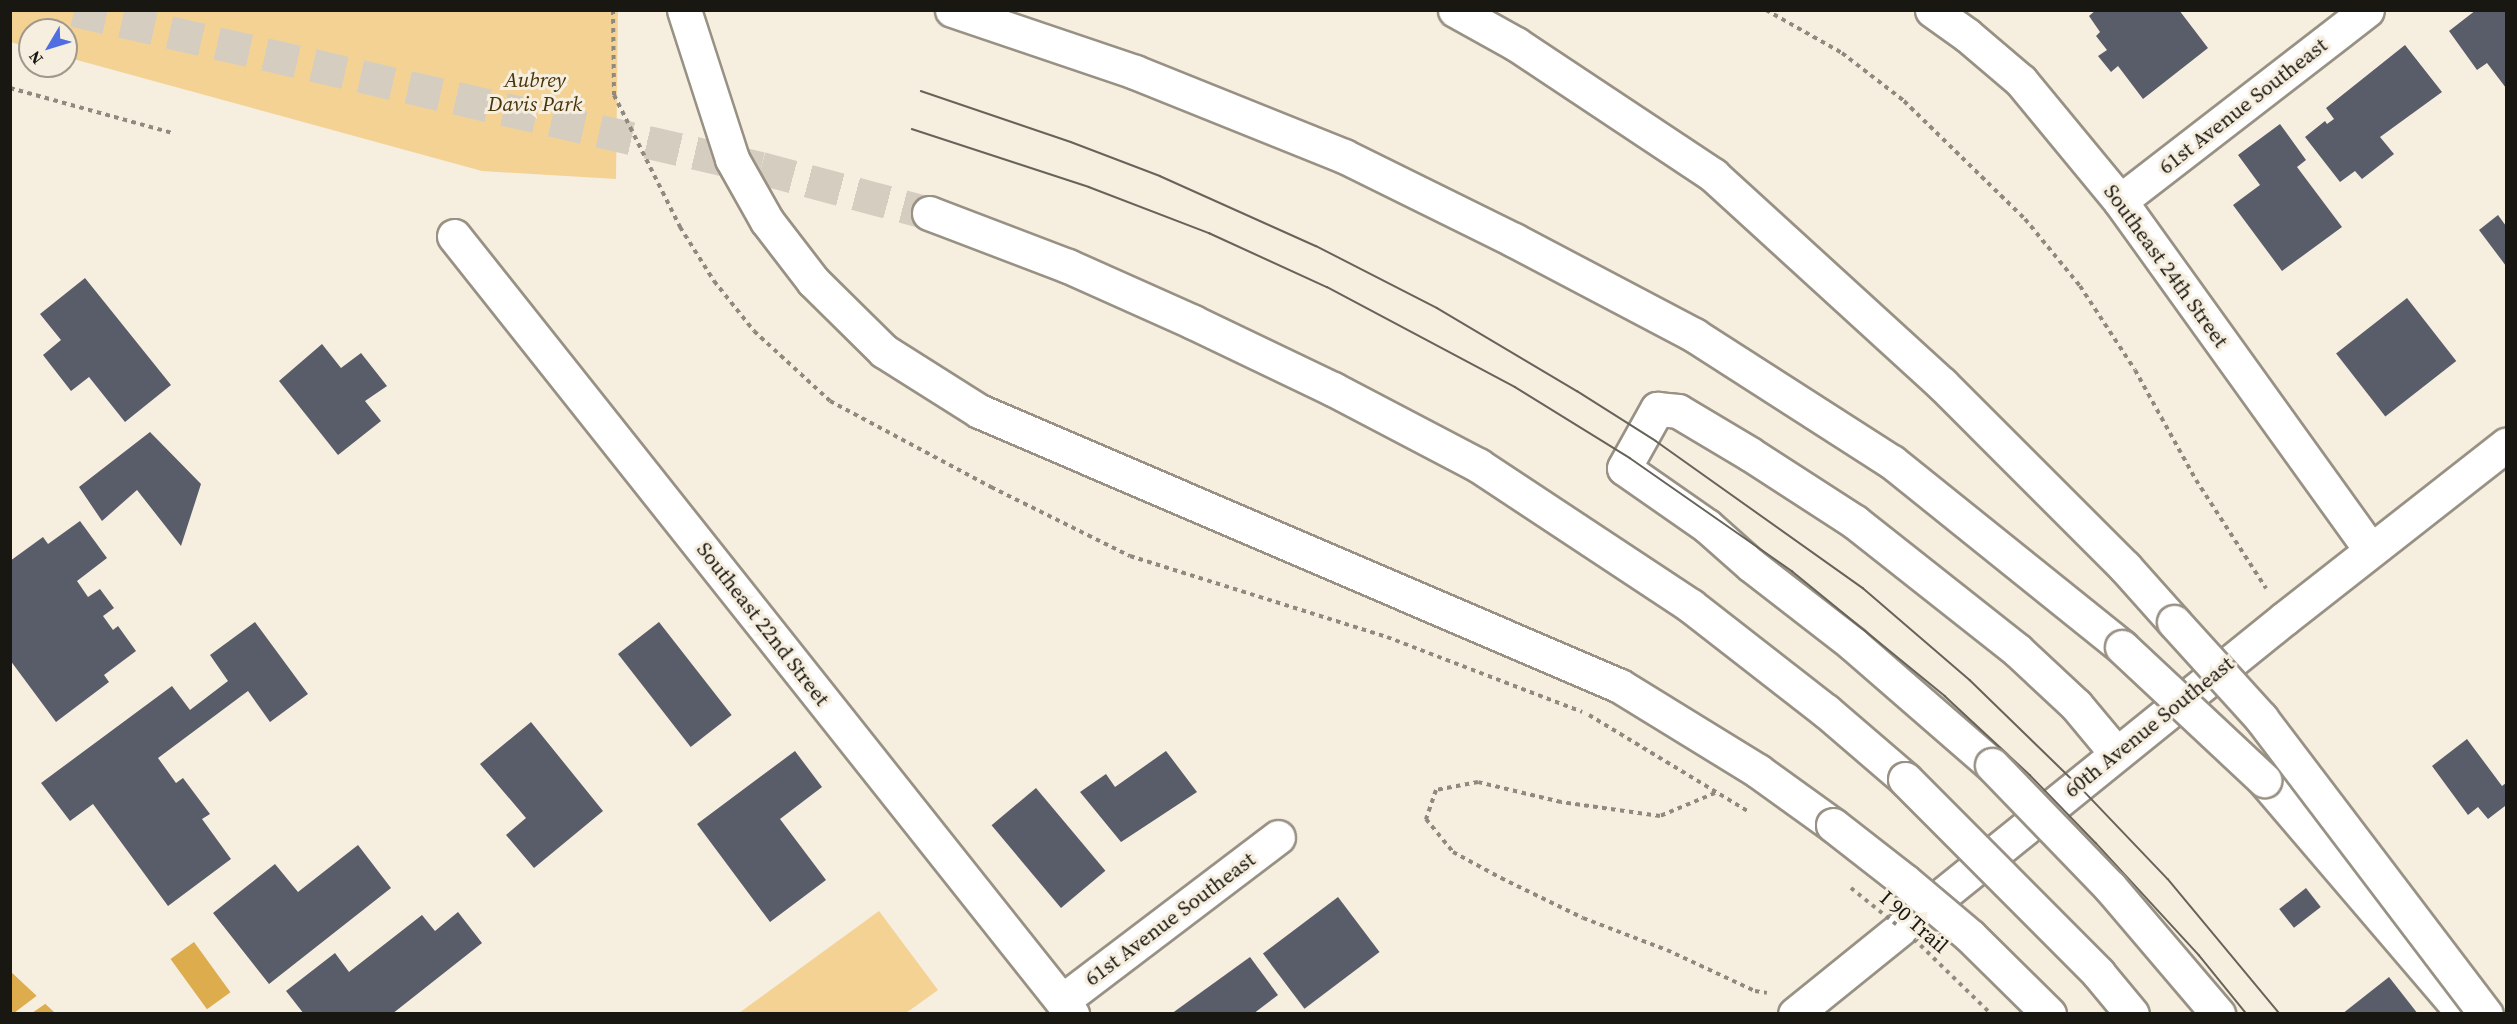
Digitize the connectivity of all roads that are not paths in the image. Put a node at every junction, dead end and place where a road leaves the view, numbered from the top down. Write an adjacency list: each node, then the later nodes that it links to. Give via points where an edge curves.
1 (684, 10): 15 (main road, bridge, via 732,159 767,221 813,281 884,351 979,411 1620,686 1739,759 1833,825 1970,936)
2 (952, 10): 18 (main road, bridge, via 1135,72 1344,156 1694,335 1892,462 2122,647 2264,780)
3 (1455, 10): 19 (main road, bridge, via 1516,44 1713,175 1942,384 2125,567 2261,718)
4 (1932, 10): 6 (main road, Southeast 24th Street, via 2021,81)
5 (2367, 10): 6 (main road, 61st Avenue Southeast)
6 (2120, 201): 10 (main road, Southeast 24th Street)
7 (928, 213): 16 (main road, bridge, via 1068,266 1333,388 1478,465 1691,606 1826,711 1905,779 2098,973)
8 (454, 236): 14 (main road, Southeast 22nd Street)
9 (2506, 445): 10 (main road, 60th Avenue Southeast)
10 (2370, 549): 11 (main road, 60th Avenue Southeast)
11 (2116, 753): 13 (main road, 60th Avenue Southeast); 17 (main road, bridge, via 2076,705 2017,650 1855,522 1678,411 1657,410 1624,468 1707,526 1845,637 1992,765 2110,887)
12 (1278, 837): 14 (main road, 61st Avenue Southeast)
13 (1804, 1006)
14 (1067, 1007)
15 (2049, 1014)
16 (2132, 1014)
17 (2218, 1014)
18 (2464, 1014)
19 (2486, 1014)

